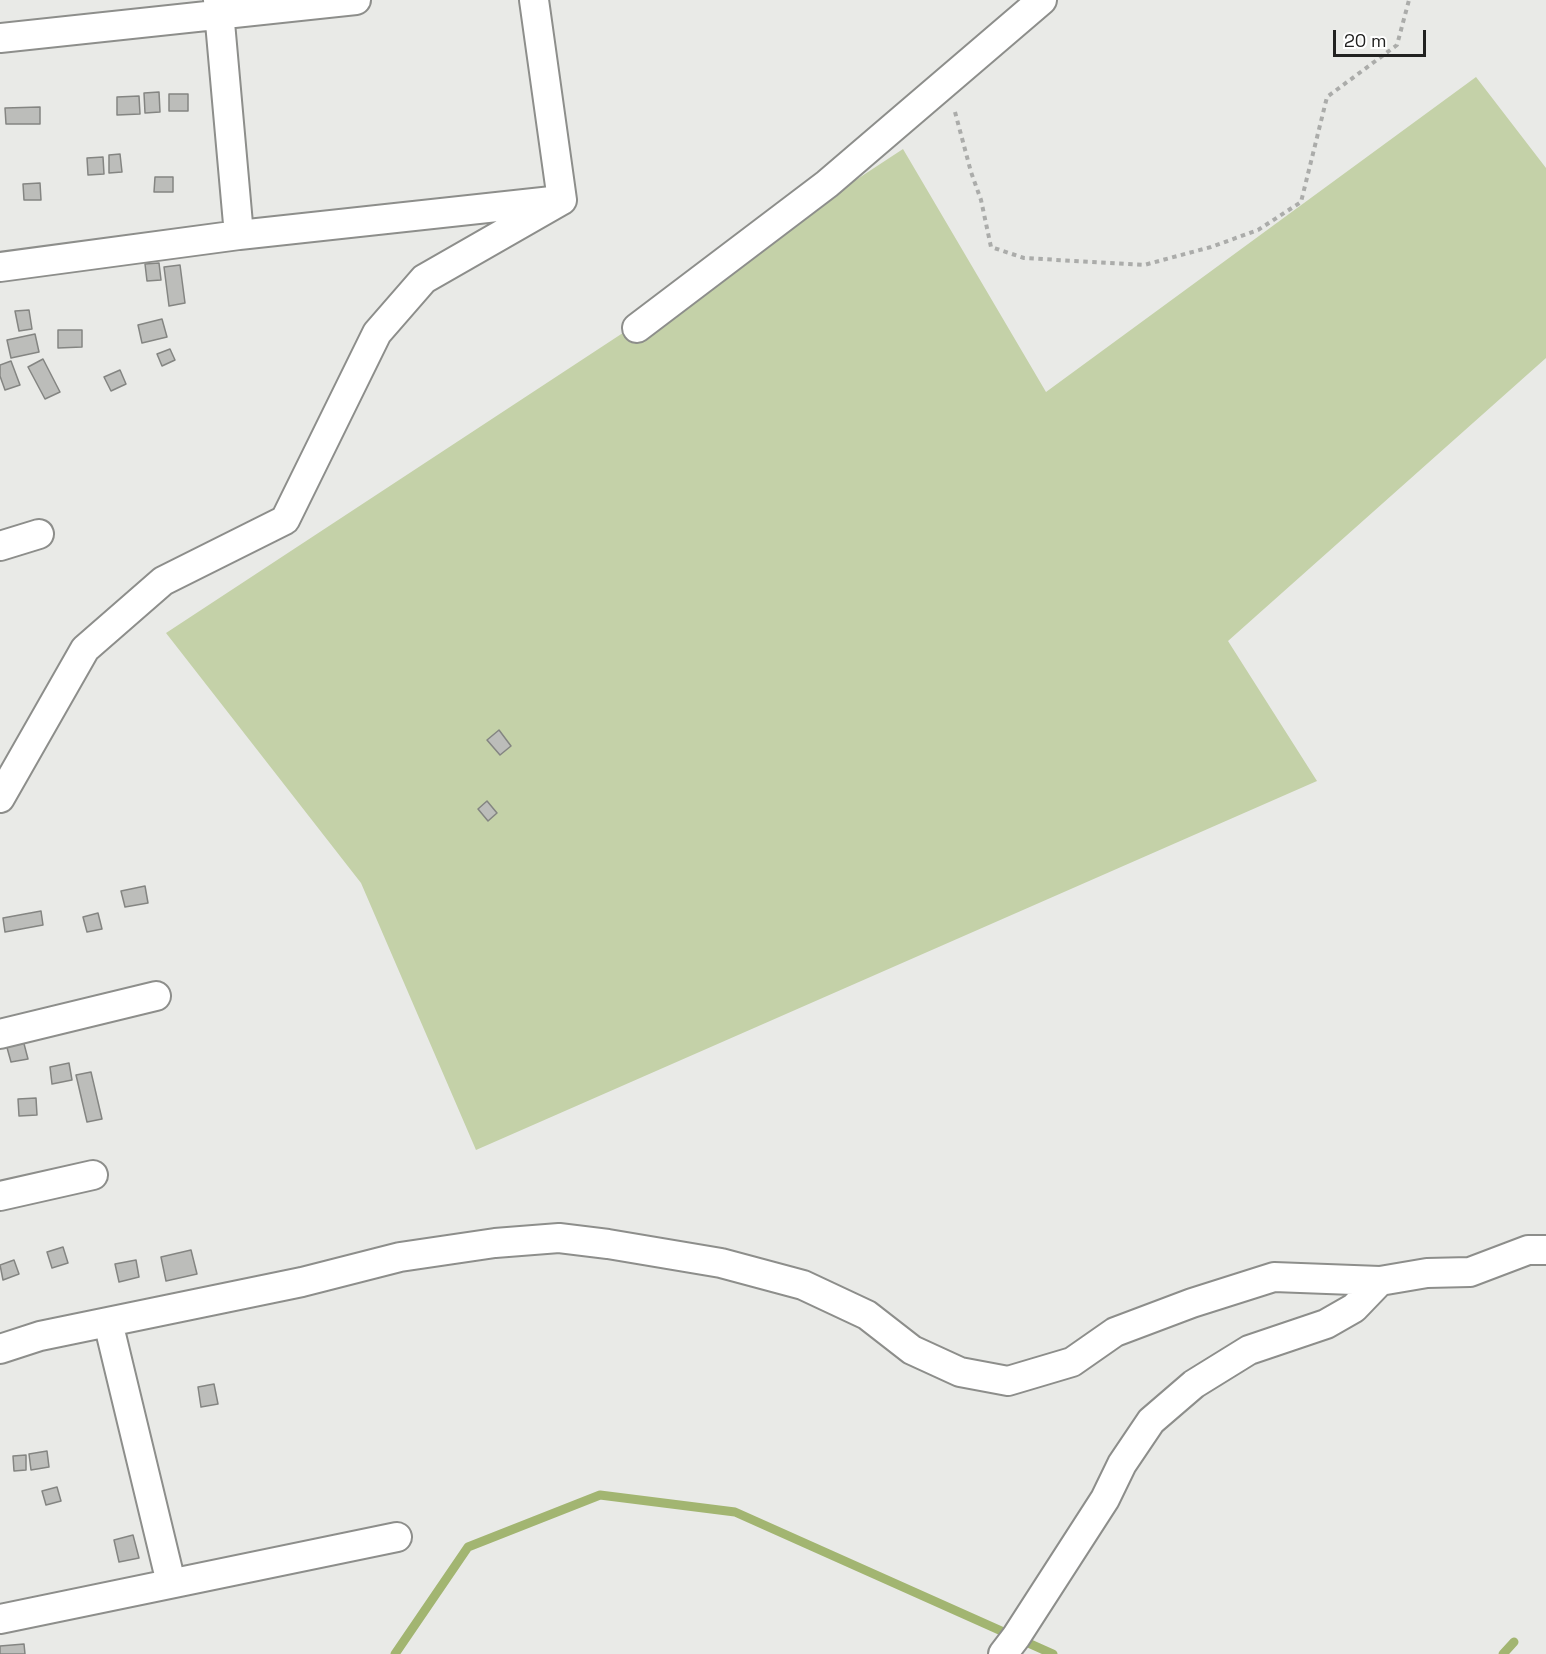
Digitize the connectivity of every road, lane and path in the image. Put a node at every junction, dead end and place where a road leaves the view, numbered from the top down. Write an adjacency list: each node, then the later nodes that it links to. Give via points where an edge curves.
1 (356, 0): 5 (street)
2 (534, 0): 8 (street)
3 (1042, 0): 7 (street)
4 (1409, 0): 7 (path, via 1397,45 1327,98 1301,202 1258,230 1144,265 1024,258 991,247 981,200 957,126)
5 (218, 7): 6 (street); 9 (street)
6 (0, 38)
7 (950, 78): 11 (street, via 827,184)
8 (562, 200): 9 (street); 14 (street, via 424,279 377,333 285,520 163,581 85,649)
9 (239, 235): 10 (street)
10 (0, 267)
11 (637, 328)
12 (39, 534): 13 (street)
13 (0, 546)
14 (0, 798)
15 (156, 996): 16 (street)
16 (0, 1034)
17 (93, 1175): 18 (street)
18 (0, 1196)
19 (1546, 1250): 20 (street, via 1528,1250 1470,1272 1427,1273)
20 (1380, 1281): 21 (street, via 1274,1277 1115,1332 1072,1362 1008,1381 960,1372 912,1350 867,1315 803,1285 721,1263 559,1238 400,1257 302,1282); 26 (street, via 1354,1308 1326,1324 1249,1350 1194,1384 1151,1421)
21 (108, 1322): 22 (street, via 40,1335); 24 (street)
22 (0, 1349)
23 (397, 1537): 24 (street)
24 (171, 1584): 25 (street)
25 (0, 1618)
26 (1009, 1646)

